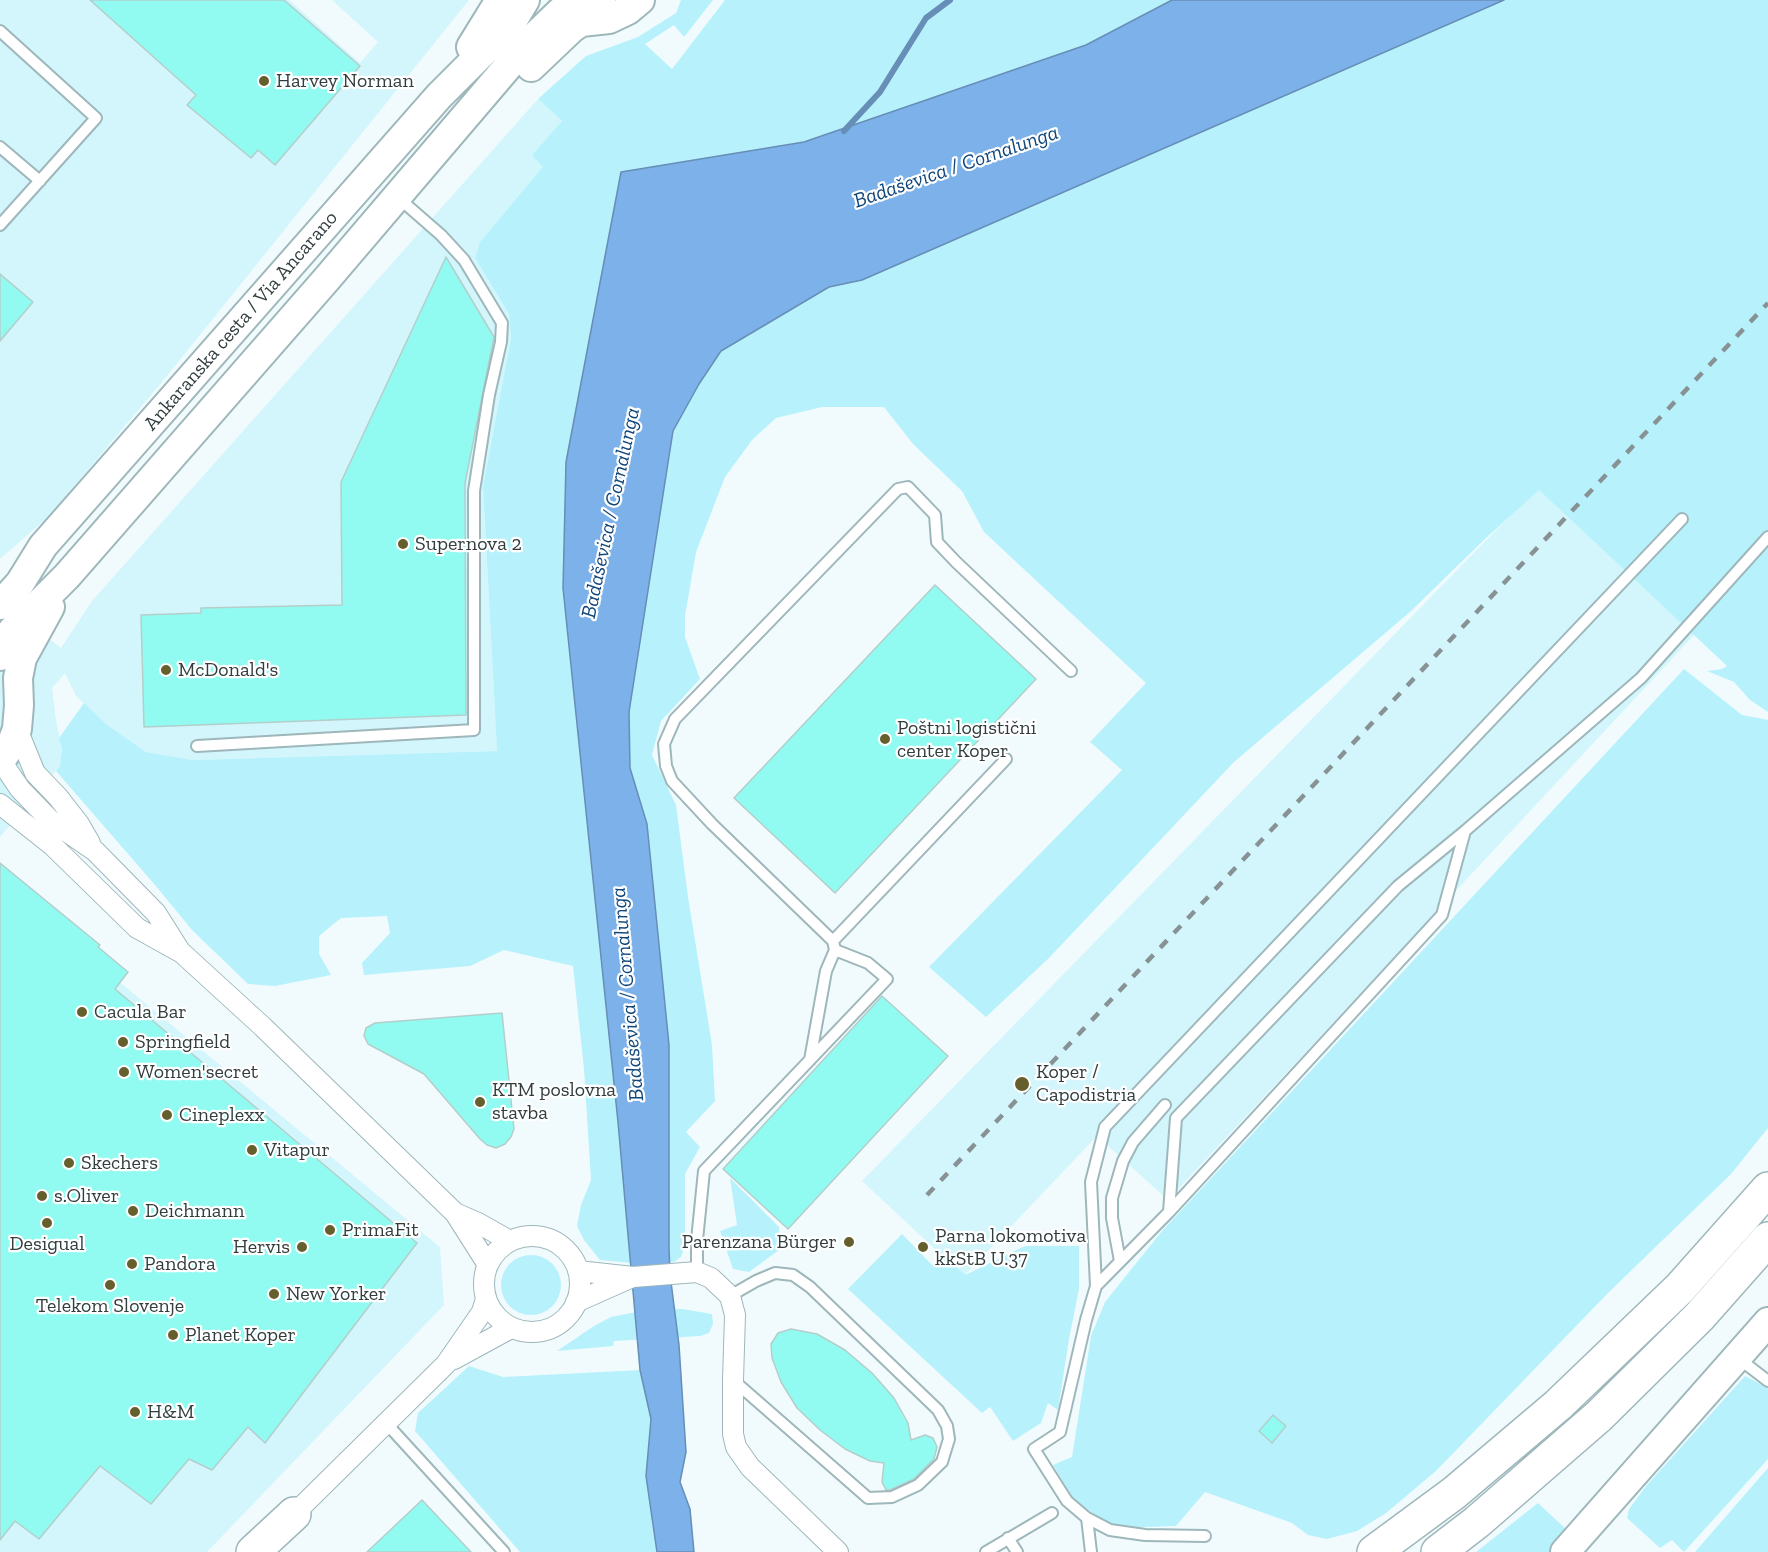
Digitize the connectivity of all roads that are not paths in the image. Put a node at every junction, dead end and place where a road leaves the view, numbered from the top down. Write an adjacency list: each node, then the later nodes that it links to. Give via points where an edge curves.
1 (500, 0): 7 (street)
2 (525, 0): 7 (street, via 510,26)
3 (601, 0): 5 (street)
4 (640, 0): 5 (street, via 609,19)
5 (563, 11): 10 (street, via 543,54); 12 (street, via 527,44)
6 (0, 31): 9 (lane, via 96,118)
7 (439, 96): 15 (street, Ankaranska cesta / Via Ancarano)
8 (0, 147): 9 (lane)
9 (40, 181): 11 (lane)
10 (402, 201): 12 (street); 23 (lane, via 464,260 502,323 474,491 474,730)
11 (0, 225)
12 (325, 280): 16 (street, Ankaranska cesta / Via Ancarano)
13 (1682, 519): 43 (lane, via 1105,1127 1091,1182)
14 (1768, 537): 27 (lane, via 1641,678)
15 (43, 546): 17 (street, Ankaranska cesta / Via Ancarano); 18 (street, Ankaranska cesta / Via Ancarano, via 20,583)
16 (67, 576): 19 (street, Ankaranska cesta / Via Ancarano, via 12,631); 22 (street, Ankaranska cesta / Via Ancarano, via 22,658 19,705)
17 (0, 577)
18 (0, 605)
19 (0, 656)
20 (1071, 671): 29 (lane, via 937,542 935,515 908,487 898,489 675,719 664,744 672,782)
21 (0, 694): 22 (street)
22 (9, 723): 24 (street, via 11,745); 28 (street, via 35,773 79,824)
23 (197, 746)
24 (1, 759): 28 (street, via 20,789 50,820)
25 (1006, 759): 29 (lane)
26 (0, 804): 30 (street, via 52,846 137,928)
27 (1465, 831): 34 (lane, via 1442,915); 34 (lane, via 1398,886 1176,1119)
28 (95, 851): 30 (street, via 156,913)
29 (834, 945): 31 (lane); 31 (lane, via 868,963 887,979)
30 (182, 953): 35 (street)
31 (810, 1060): 41 (lane, via 704,1171)
32 (1165, 1105): 38 (lane, via 1133,1142 1112,1198)
33 (1768, 1190): 66 (highway, via 1680,1288 1558,1405 1454,1493)
34 (1169, 1212): 38 (lane)
35 (455, 1213): 37 (street); 39 (street)
36 (1768, 1239): 67 (highway, via 1698,1317 1599,1416)
37 (510, 1241): 39 (street); 40 (street, via 534,1236 556,1242 573,1259)
38 (1120, 1261): 43 (lane)
39 (488, 1265): 45 (street, via 484,1279)
40 (578, 1271): 42 (street); 46 (street, via 580,1287)
41 (697, 1272): 42 (street); 44 (street, via 711,1278)
42 (633, 1277): 46 (street)
43 (1096, 1286): 56 (lane, via 1060,1432 1034,1449 1067,1501)
44 (730, 1296): 51 (street, via 735,1315); 51 (lane, via 775,1274 793,1275 810,1287 938,1410 949,1438 942,1462 918,1485 892,1497 868,1498)
45 (486, 1299): 48 (street, via 496,1316); 50 (street, via 482,1312)
46 (576, 1302): 48 (street, via 565,1318 549,1329 530,1332)
47 (1768, 1322): 49 (street)
48 (511, 1328): 50 (street)
49 (1737, 1358): 52 (lane); 68 (street)
50 (446, 1364): 53 (street)
51 (733, 1380): 62 (street, via 736,1447 750,1467)
52 (1768, 1381)
53 (386, 1423): 55 (street); 61 (lane)
54 (1052, 1513): 58 (lane)
55 (294, 1514): 59 (highway); 60 (lane)
56 (1087, 1518): 57 (lane, via 1110,1530); 65 (lane)
57 (1205, 1536)
58 (1008, 1538): 63 (lane); 64 (lane)
59 (253, 1552)
60 (271, 1552)
61 (504, 1552)
62 (838, 1552)
63 (986, 1552)
64 (1017, 1552)
65 (1091, 1552)
66 (1374, 1552)
67 (1438, 1552)
68 (1565, 1552)

